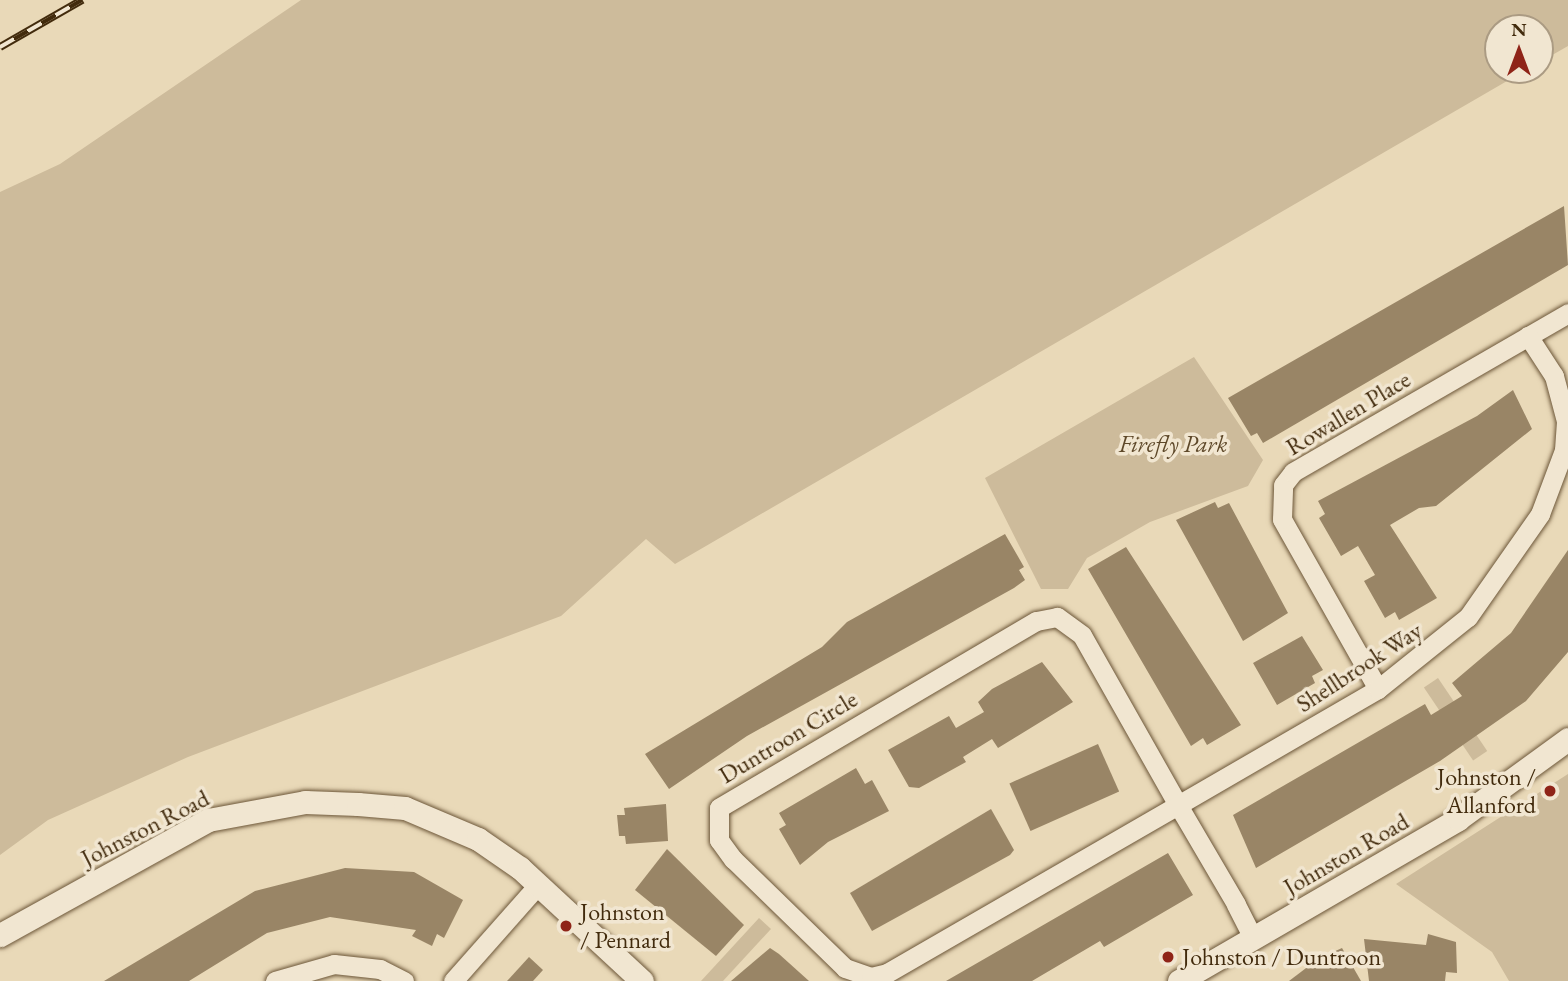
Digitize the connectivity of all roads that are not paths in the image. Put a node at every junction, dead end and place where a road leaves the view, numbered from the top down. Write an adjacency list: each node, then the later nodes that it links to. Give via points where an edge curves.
1 (1568, 313): 2 (street, Rowallen Place)
2 (1528, 336): 3 (street, Shellbrook Way, via 1554,376 1566,421 1564,450 1544,504 1516,556 1468,617); 3 (street, Rowallen Place, via 1293,472 1283,485 1282,519)
3 (1378, 690): 5 (street, Shellbrook Way)
4 (1568, 739): 8 (street, Johnston Road, via 1458,819)
5 (1178, 805): 5 (street, Duntroon Circle, via 1082,635 1057,617 1036,621 728,798 715,826 742,869 845,968 871,977); 8 (street, Duntroon Circle)
6 (538, 885): 7 (street, Johnston Road, via 451,824 405,808 304,802 208,820); 11 (street); 12 (street, Johnston Road)
7 (0, 934)
8 (1252, 938): 13 (street, Johnston Road)
9 (275, 981): 10 (street, via 334,964 380,969)
10 (404, 981)
11 (453, 981)
12 (642, 981)
13 (1179, 981)

